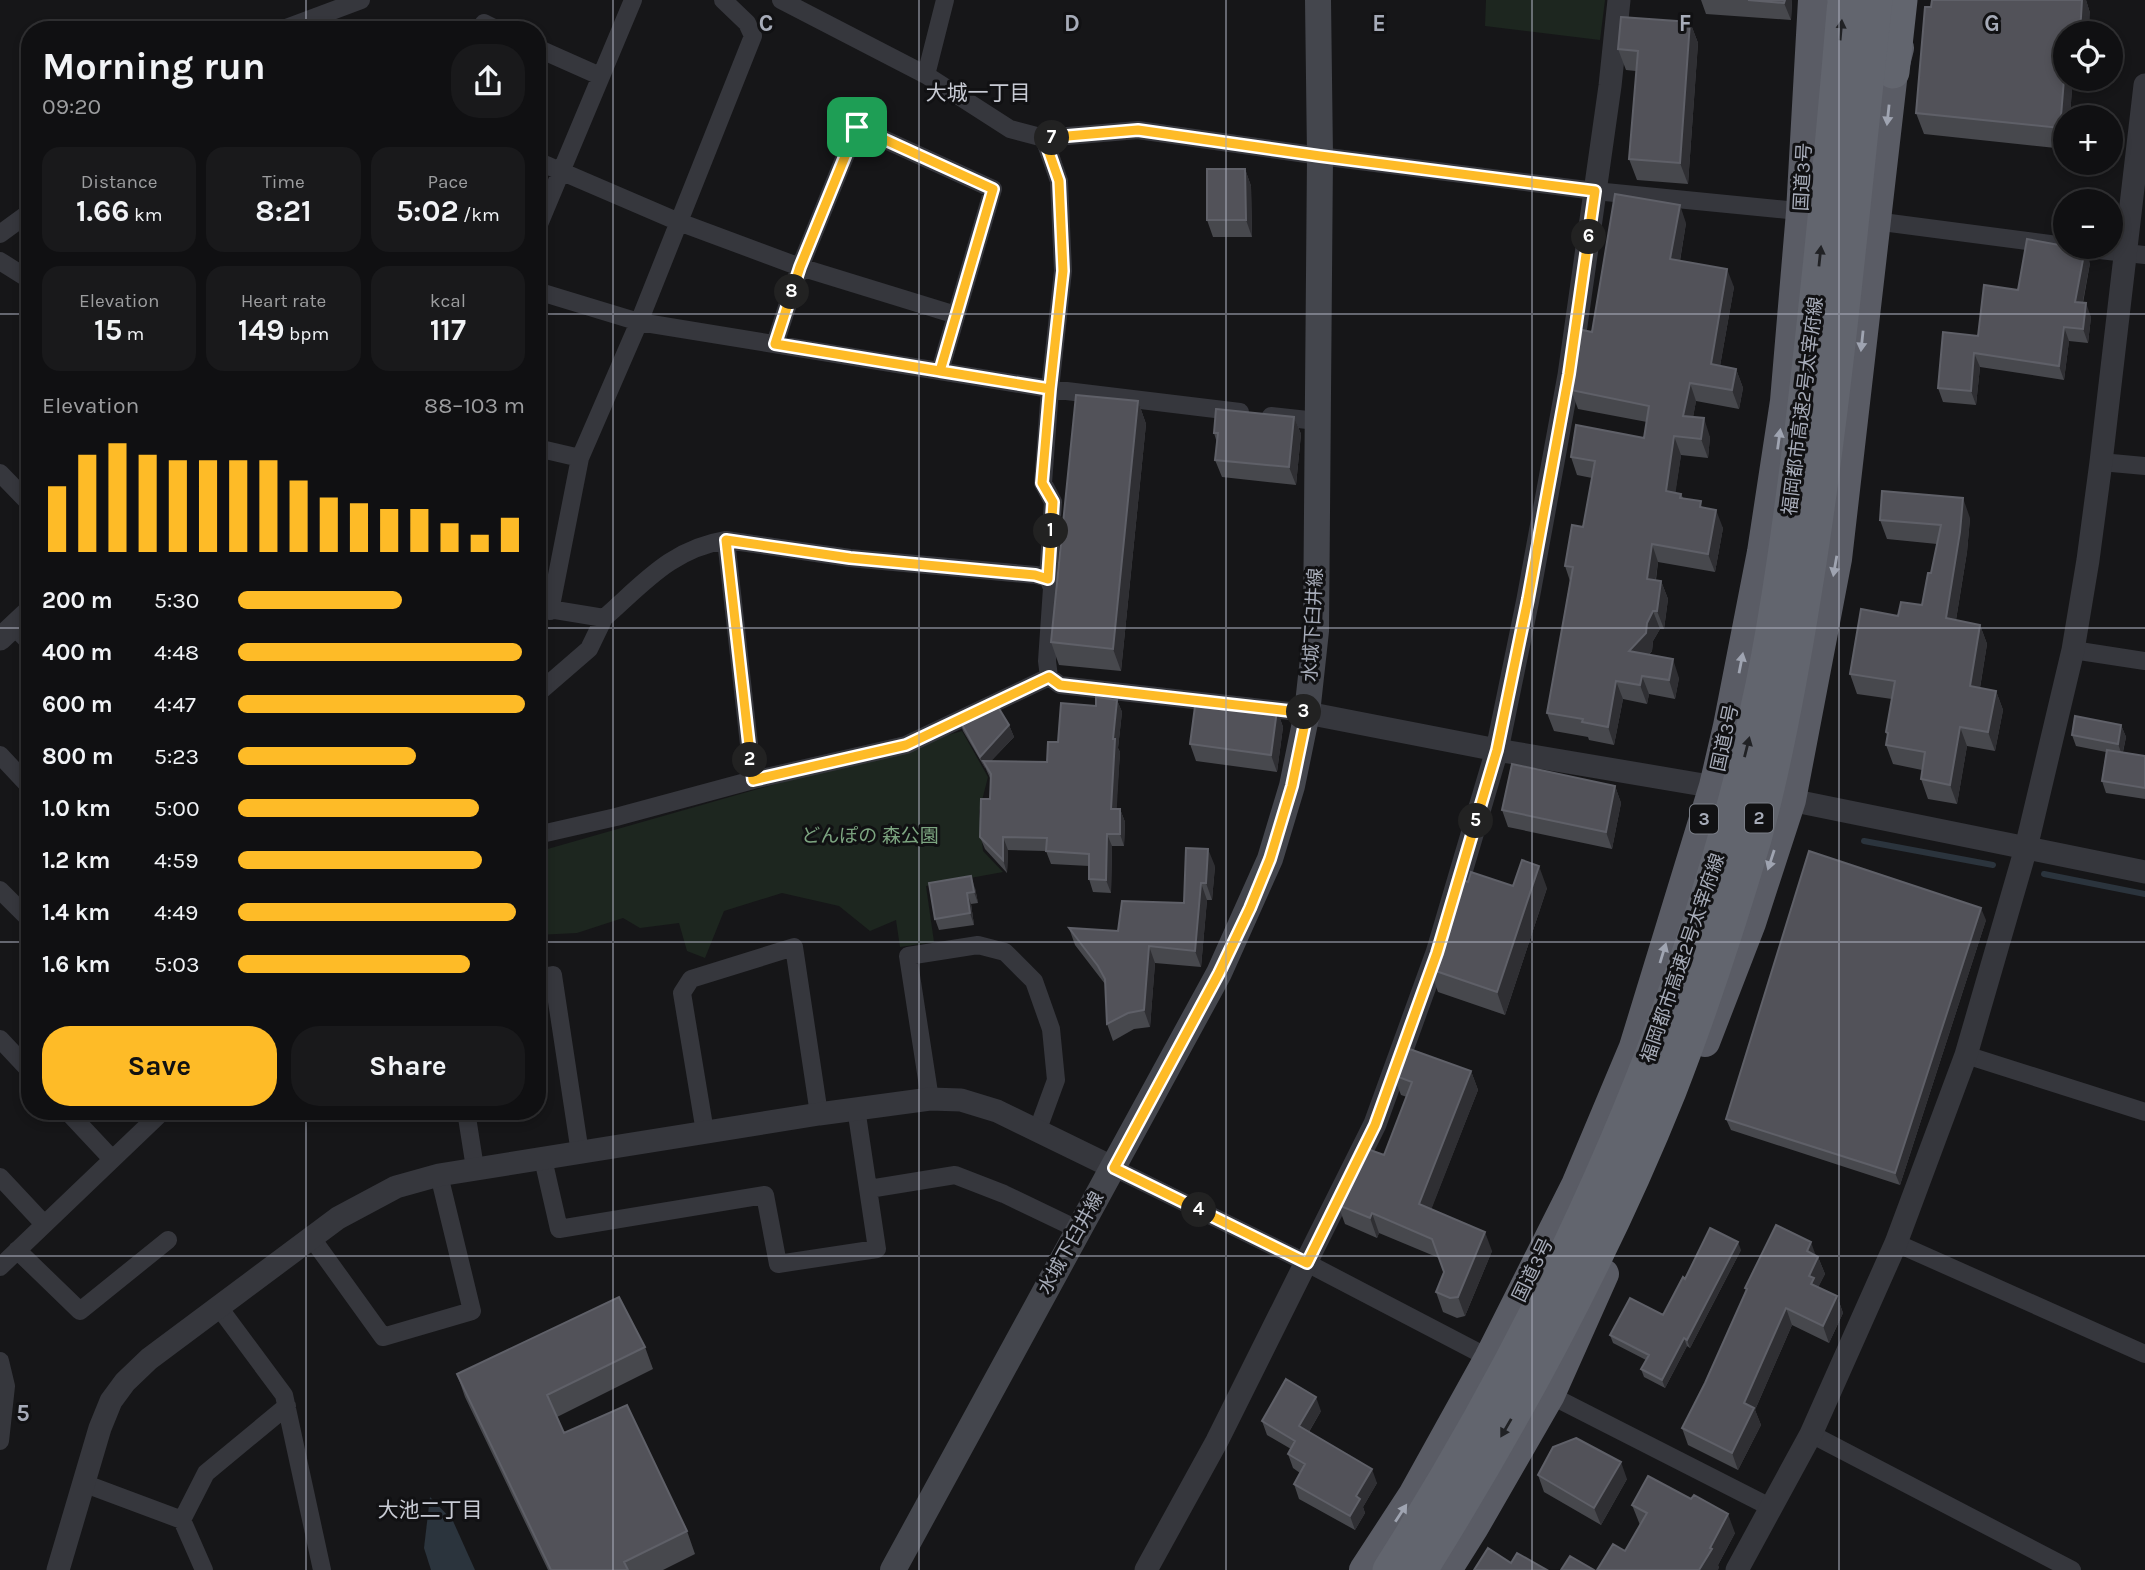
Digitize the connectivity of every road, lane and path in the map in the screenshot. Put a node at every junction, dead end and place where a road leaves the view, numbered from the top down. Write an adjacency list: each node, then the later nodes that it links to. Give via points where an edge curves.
1 (361, 0): 13 (street)
2 (633, 0): 17 (street)
3 (723, 0): 28 (street, via 747,23 753,36)
4 (781, 0): 16 (street)
5 (945, 0): 16 (street)
6 (1318, 0): 20 (main road, 水城下臼井線)
7 (1619, 0): 23 (street)
8 (1813, 0): 25 (highway, 国道3号 / 3)
9 (1844, 0): 115 (highway, 福岡都市高速2号太宰府線 / 2, one-way to 9, bridge, via 1506,1369 1602,1175 1685,960 1727,830 1762,684 1791,510)
10 (1876, 0): 116 (highway, 福岡都市高速2号太宰府線 / 2, one-way to 116, bridge, via 1818,517 1791,678 1755,836 1671,1089 1628,1189 1532,1381)
11 (1901, 0): 15 (highway)
12 (1912, 0): 15 (highway)
13 (306, 21)
14 (546, 52): 17 (street)
15 (1893, 72): 27 (highway, one-way to 27)
16 (926, 75): 19 (street, via 1010,129)
17 (600, 76): 22 (street)
18 (2145, 85): 31 (street)
19 (1044, 138): 20 (street, via 1138,130); 40 (street, via 1059,181 1063,271)
20 (1320, 156): 23 (street); 41 (main road, 水城下臼井線)
21 (546, 166): 22 (street)
22 (560, 173): 24 (street); 28 (street)
23 (1595, 191): 25 (street); 58 (street, via 1569,374)
24 (546, 207)
25 (1801, 212): 27 (street); 62 (highway, 国道3号 / 3, one-way to 25, via 1764,538 1785,401)
26 (21, 218): 29 (street)
27 (1876, 221): 30 (street); 63 (highway, one-way to 63, via 1837,559)
28 (679, 222): 33 (street); 37 (street)
29 (0, 233)
30 (2053, 244)
31 (2135, 255): 44 (street)
32 (0, 261): 34 (street)
33 (800, 267): 36 (street); 36 (street, via 857,127 993,189); 38 (street)
34 (21, 274)
35 (546, 294): 37 (street)
36 (956, 315): 39 (street)
37 (639, 321): 38 (street); 43 (street)
38 (775, 344): 39 (street)
39 (940, 371): 40 (street)
40 (1050, 389): 41 (street); 49 (street, via 1042,483 1053,502)
41 (1317, 421): 57 (main road, 水城下臼井線, via 1315,631)
42 (546, 450): 43 (street)
43 (580, 458): 50 (street)
44 (2101, 462): 45 (street); 53 (street)
45 (2145, 466)
46 (0, 473): 47 (street)
47 (21, 495)
48 (726, 540): 49 (street); 52 (street, via 706,543 673,558); 61 (street)
49 (1048, 579): 55 (street, via 1052,588)
50 (546, 601)
51 (546, 609): 52 (street)
52 (604, 618): 56 (street, via 589,649)
53 (2073, 650): 54 (street); 65 (street)
54 (2145, 661)
55 (1049, 677): 57 (street, via 1060,685); 61 (street, via 906,745)
56 (546, 686)
57 (1307, 713): 58 (street); 86 (main road, 水城下臼井線, via 1292,786 1250,908)
58 (1497, 750): 62 (street); 96 (street, via 1437,953 1375,1125)
59 (0, 755): 60 (street)
60 (21, 777)
61 (753, 780): 64 (street)
62 (1714, 786): 63 (street); 100 (highway, 国道3号 / 3, one-way to 62, via 1576,1185 1634,1047)
63 (1791, 800): 65 (street); 102 (highway, one-way to 102, via 1751,923 1698,1059)
64 (546, 833)
65 (2026, 848): 66 (street); 71 (street)
66 (2145, 872)
67 (0, 890): 68 (street)
68 (21, 911)
69 (546, 976): 82 (street, via 553,975)
70 (0, 1039): 72 (street)
71 (1966, 1055): 75 (street); 94 (street)
72 (21, 1061)
73 (930, 1099): 74 (street); 80 (street, via 961,1100); 80 (street, via 908,956 978,945 1005,952 1034,981 1051,1029 1056,1080)
74 (856, 1108): 76 (street); 89 (street)
75 (2145, 1112)
76 (818, 1114): 81 (street); 81 (street, via 794,947 691,979 682,993)
77 (75, 1120): 83 (street)
78 (153, 1120): 83 (street)
79 (467, 1120): 85 (street)
80 (1038, 1129): 86 (street)
81 (705, 1132): 82 (street)
82 (580, 1153): 84 (street)
83 (112, 1159): 90 (street)
84 (543, 1159): 85 (street); 89 (street, via 559,1229 765,1195 778,1264 877,1249)
85 (475, 1168): 87 (street)
86 (1114, 1168): 91 (main road, 水城下臼井線); 96 (street)
87 (439, 1175): 92 (street, via 396,1186); 92 (street, via 472,1311 383,1337)
88 (0, 1177): 90 (street)
89 (869, 1189): 91 (street, via 955,1175)
90 (44, 1224): 95 (street)
91 (1077, 1229): 112 (main road, 水城下臼井線)
92 (311, 1237): 98 (street)
93 (168, 1240): 95 (street, via 80,1311)
94 (1896, 1243): 99 (street); 104 (street)
95 (17, 1250): 97 (street)
96 (1307, 1263): 100 (street); 113 (street)
97 (0, 1267)
98 (218, 1306): 103 (street, via 284,1395); 106 (street, via 125,1382 111,1401)
99 (2145, 1354)
100 (1489, 1358): 114 (highway, 国道3号 / 3, one-way to 100, via 1413,1495)
101 (0, 1361): 105 (street, via 6,1385)
102 (1550, 1395): 107 (street); 117 (highway)
103 (287, 1406): 108 (street, via 206,1474); 111 (street)
104 (1811, 1434): 107 (street); 119 (street)
105 (0, 1441)
106 (83, 1483): 108 (street); 109 (street)
107 (1770, 1507): 118 (street)
108 (182, 1520): 110 (street)
109 (58, 1570)
110 (205, 1570)
111 (322, 1570)
112 (892, 1570)
113 (1146, 1570)
114 (1364, 1570)
115 (1389, 1570)
116 (1421, 1570)
117 (1447, 1570)
118 (1737, 1570)
119 (2072, 1570)

